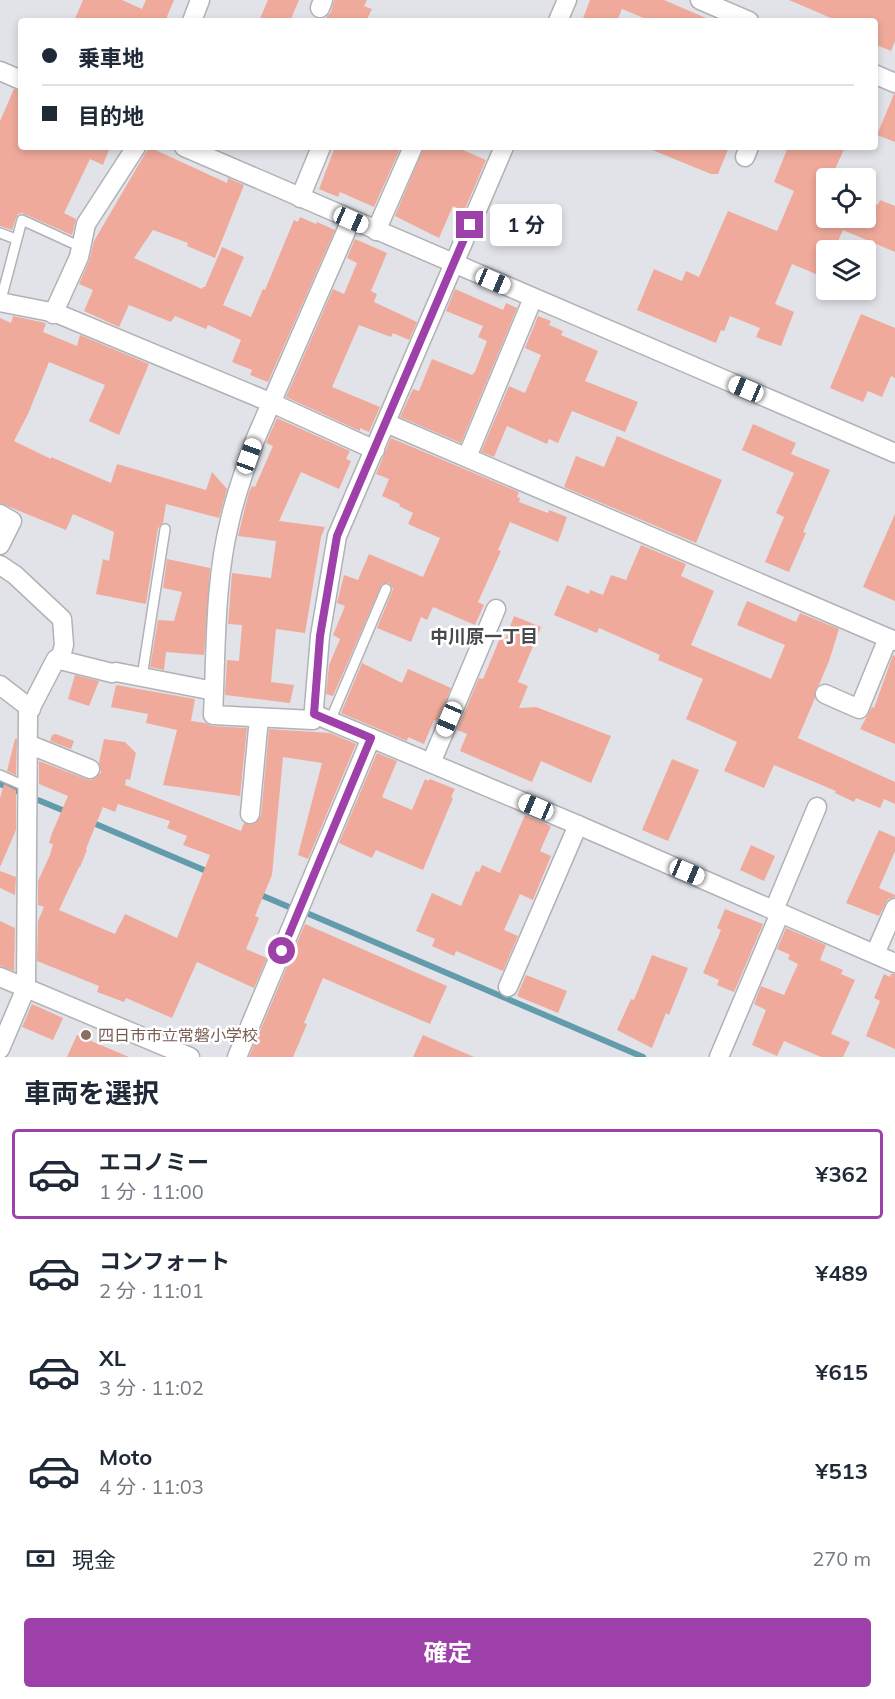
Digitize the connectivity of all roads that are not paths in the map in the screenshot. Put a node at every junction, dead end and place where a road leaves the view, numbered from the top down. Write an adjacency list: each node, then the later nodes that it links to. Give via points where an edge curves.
1 (201, 0): 4 (street)
2 (567, 0): 5 (street)
3 (700, 0): 6 (street)
4 (193, 18)
5 (559, 18)
6 (736, 18)
7 (0, 71): 9 (street)
8 (878, 75): 10 (street)
9 (18, 79)
10 (894, 81)
11 (134, 150): 21 (street, via 86,224)
12 (191, 150): 16 (street)
13 (320, 150): 16 (street)
14 (412, 150): 18 (street)
15 (503, 150): 22 (street)
16 (300, 198): 17 (street)
17 (351, 220): 18 (street); 27 (street)
18 (376, 231): 22 (street)
19 (0, 232): 20 (lane)
20 (16, 238): 21 (lane, via 22,220); 23 (lane)
21 (81, 247): 26 (street)
22 (453, 264): 24 (street); 28 (street)
23 (0, 295)
24 (533, 298): 30 (street); 31 (street)
25 (0, 302): 26 (street)
26 (54, 314): 27 (street)
27 (272, 403): 29 (street); 42 (street, via 255,440 230,521 223,557)
28 (386, 423): 29 (street); 31 (street)
29 (375, 450): 45 (street, via 337,536 320,636)
30 (895, 453)
31 (467, 457): 38 (street)
32 (0, 514): 34 (street, via 12,521)
33 (165, 530): 40 (lane)
34 (0, 545)
35 (0, 565): 39 (street, via 62,619)
36 (386, 589): 45 (lane)
37 (496, 609): 49 (street)
38 (892, 640): 43 (street, via 859,709)
39 (60, 660): 40 (street); 44 (street, via 56,659)
40 (142, 677): 42 (street)
41 (0, 684): 44 (street)
42 (214, 691): 46 (street, via 213,715)
43 (825, 694)
44 (31, 708): 48 (street)
45 (322, 717): 46 (street); 47 (street)
46 (259, 718): 54 (street)
47 (371, 738): 49 (street); 65 (street)
48 (28, 744): 50 (street); 52 (street)
49 (431, 763): 55 (street)
50 (90, 769)
51 (0, 775): 52 (lane)
52 (27, 787): 62 (street)
53 (817, 807): 57 (street)
54 (250, 814)
55 (578, 825): 57 (street); 61 (street)
56 (895, 908): 58 (street)
57 (777, 911): 58 (street); 66 (street)
58 (875, 954): 59 (street)
59 (895, 963)
60 (0, 976): 62 (street)
61 (508, 987)
62 (26, 988): 63 (street); 64 (street)
63 (0, 1049)
64 (189, 1057)
65 (237, 1057)
66 (719, 1057)

